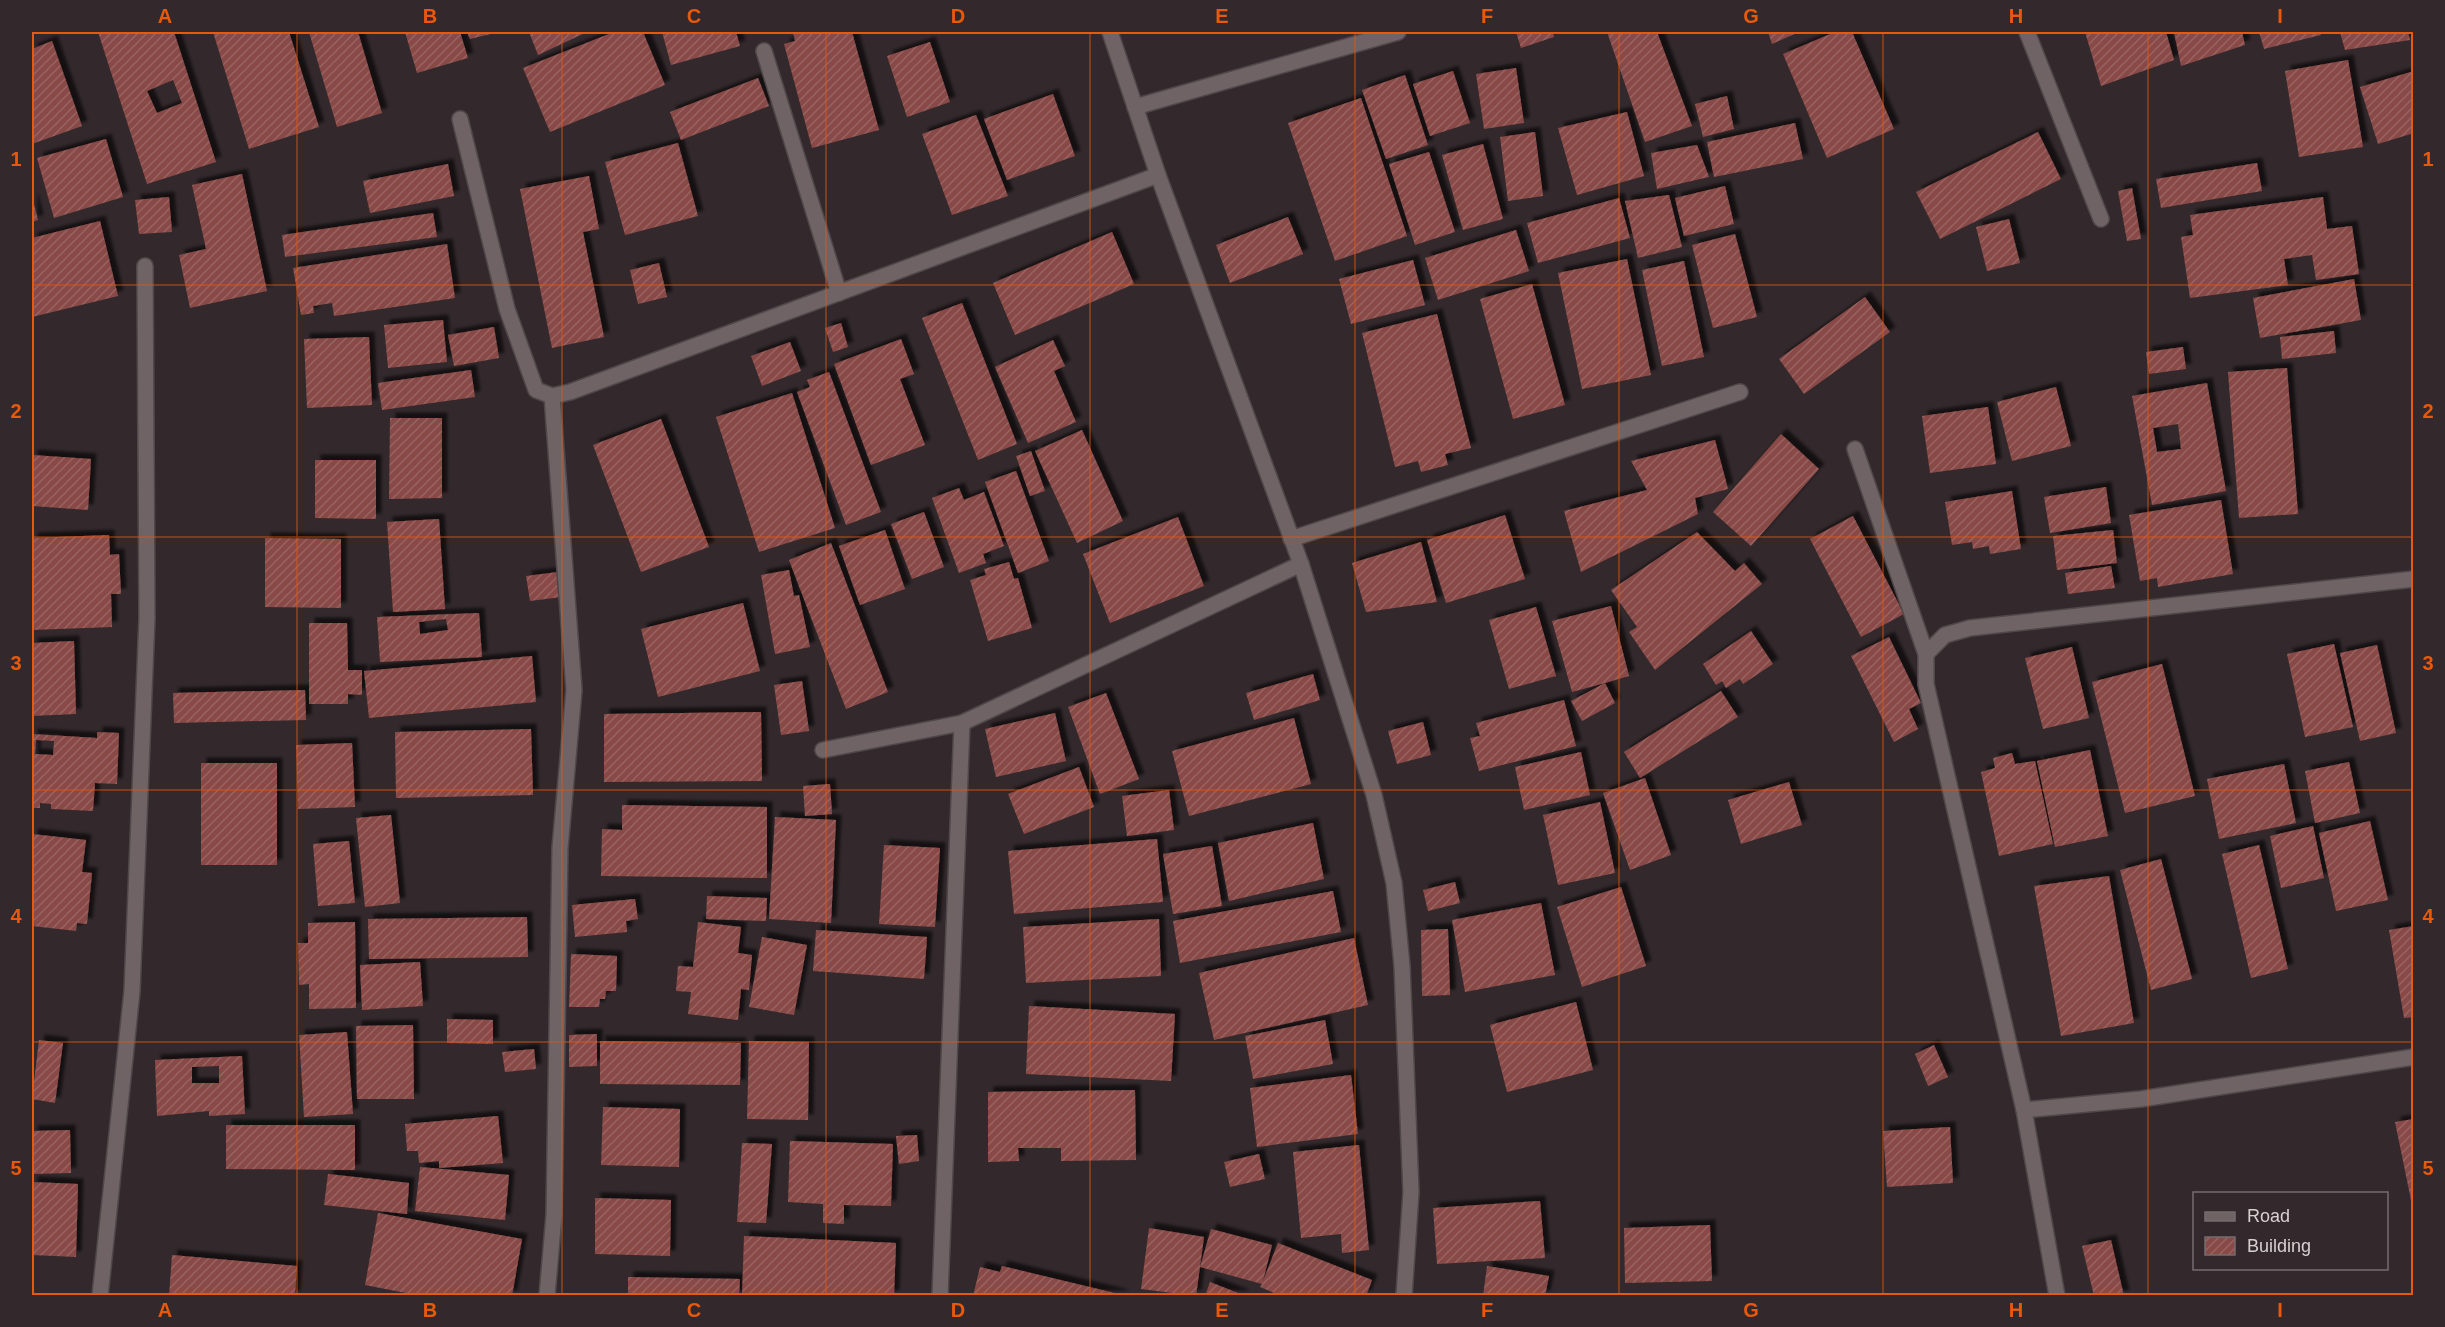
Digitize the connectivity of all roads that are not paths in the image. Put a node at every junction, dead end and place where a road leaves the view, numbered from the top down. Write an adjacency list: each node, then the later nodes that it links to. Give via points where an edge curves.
1 (1110, 32): 5 (street)
2 (1398, 32): 5 (street)
3 (2027, 32): 8 (street)
4 (764, 51): 10 (street)
5 (1135, 107): 7 (street)
6 (460, 119): 12 (street, via 507,309 536,390)
7 (1158, 175): 10 (street); 14 (street)
8 (2101, 219)
9 (145, 266): 22 (street, via 147,618 132,991)
10 (839, 293): 12 (street)
11 (1740, 392): 14 (street)
12 (552, 396): 23 (street, via 574,690 560,848 554,1215)
13 (1855, 449): 17 (street)
14 (1291, 539): 15 (street)
15 (1301, 564): 18 (street); 25 (street, via 1374,795 1394,883 1402,966 1411,1192)
16 (2414, 579): 17 (street, via 1970,628 1945,636)
17 (1926, 654): 21 (street, via 1926,684)
18 (962, 723): 19 (street); 24 (street)
19 (823, 750)
20 (2414, 1057): 21 (street, via 2141,1099)
21 (2024, 1110): 26 (street)
22 (100, 1296)
23 (547, 1296)
24 (940, 1296)
25 (1404, 1296)
26 (2057, 1296)

